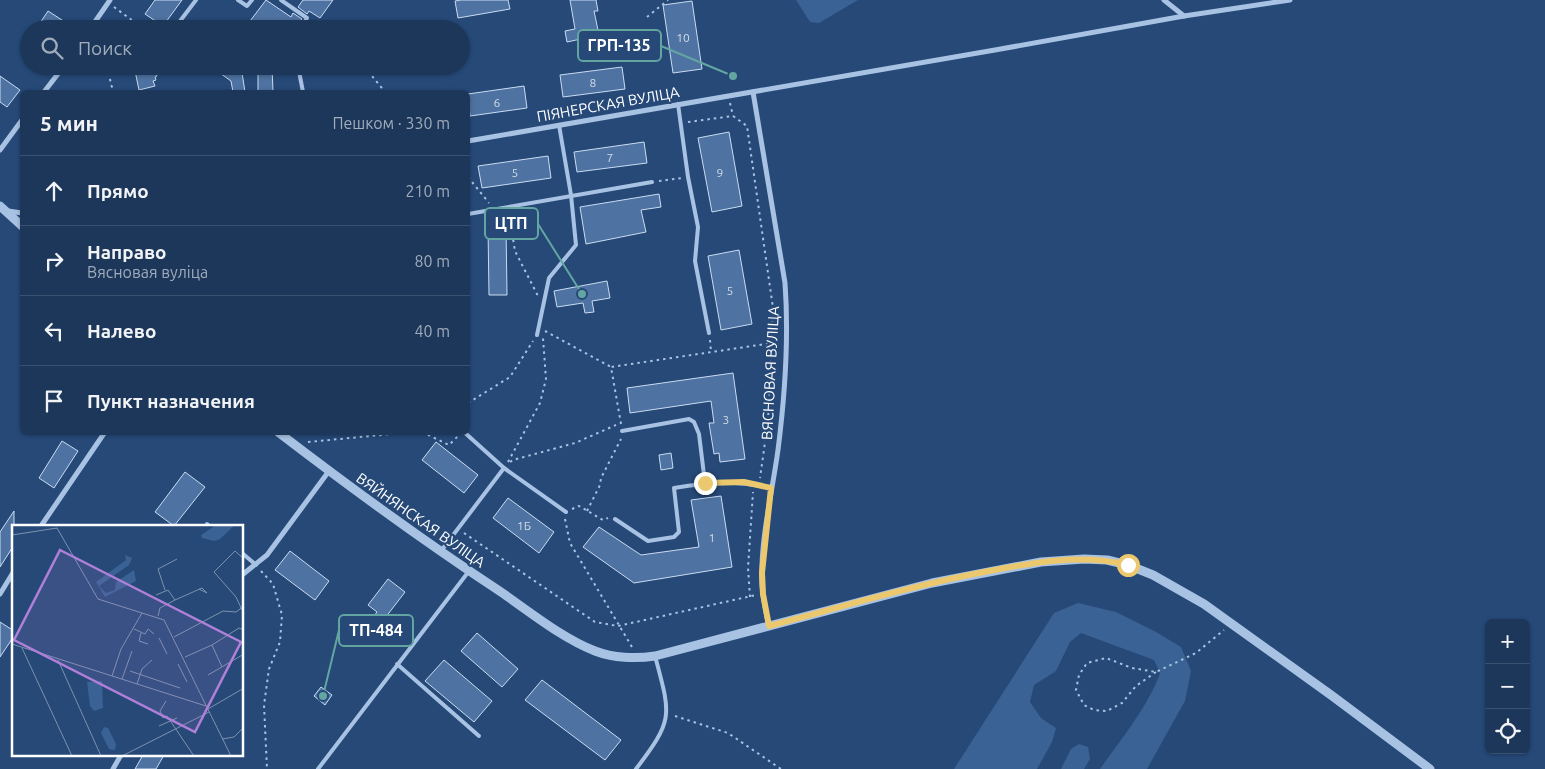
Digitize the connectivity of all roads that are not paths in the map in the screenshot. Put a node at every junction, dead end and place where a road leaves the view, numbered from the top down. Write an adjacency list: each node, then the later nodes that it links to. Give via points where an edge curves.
1 (196, 0): 10 (lane)
2 (238, 0): 3 (lane, via 247,6)
3 (252, 0)
4 (281, 0): 11 (lane)
5 (1164, 0): 8 (street)
6 (1290, 0): 8 (street, ПІЯНЕРСКАЯ ВУЛІЦА)
7 (109, 2): 9 (street)
8 (1184, 16): 16 (street, ПІЯНЕРСКАЯ ВУЛІЦА)
9 (96, 20)
10 (181, 20)
11 (306, 20)
12 (57, 75): 14 (street)
13 (300, 75): 15 (lane)
14 (46, 90)
15 (303, 90)
16 (754, 92): 17 (street, ПІЯНЕРСКАЯ ВУЛІЦА); 37 (street, ВЯСНОВАЯ ВУЛІЦА, via 787,308 778,449)
17 (678, 104): 19 (street, ПІЯНЕРСКАЯ ВУЛІЦА); 28 (lane, via 698,227 695,261)
18 (20, 123): 21 (street)
19 (559, 125): 20 (street, ПІЯНЕРСКАЯ ВУЛІЦА); 23 (lane)
20 (470, 142)
21 (0, 150)
22 (652, 182): 23 (lane)
23 (571, 195): 26 (lane); 29 (lane, via 576,245 549,278)
24 (3, 208): 25 (street); 27 (street)
25 (20, 212)
26 (470, 214)
27 (20, 224)
28 (709, 332)
29 (537, 335)
30 (622, 431): 36 (lane, via 689,418 699,434)
31 (103, 435): 40 (street)
32 (282, 435): 35 (street, ВЯЙНЯНСКАЯ ВУЛІЦА)
33 (466, 435): 34 (lane)
34 (504, 468): 38 (lane); 41 (lane)
35 (329, 471): 41 (street, ВЯЙНЯНСКАЯ ВУЛІЦА); 43 (street, via 267,556)
36 (705, 483): 37 (lane, via 753,484); 39 (lane, via 674,488 679,532 674,537 648,541)
37 (771, 488): 48 (street, ВЯСНОВАЯ ВУЛІЦА, via 763,561 763,594)
38 (564, 511)
39 (614, 518)
40 (42, 525)
41 (441, 551): 44 (street, ВЯЙНЯНСКАЯ ВУЛІЦА)
42 (244, 556): 43 (lane)
43 (256, 565): 45 (street)
44 (469, 571): 49 (street, ВЯЙНЯНСКАЯ ВУЛІЦА, via 550,626 595,651 614,656); 50 (lane)
45 (244, 573)
46 (12, 574): 47 (street)
47 (0, 594)
48 (769, 626): 49 (street, ВЯЙНЯНСКАЯ ВУЛІЦА); 56 (street, ВЯЙНЯНСКАЯ ВУЛІЦА, via 941,581 1041,562 1107,560 1153,575 1191,596)
49 (655, 656): 55 (lane, via 665,694 666,721 659,737)
50 (397, 664): 51 (lane); 54 (lane)
51 (479, 736)
52 (120, 756): 53 (street)
53 (113, 769)
54 (318, 769)
55 (636, 769)
56 (1430, 769)

